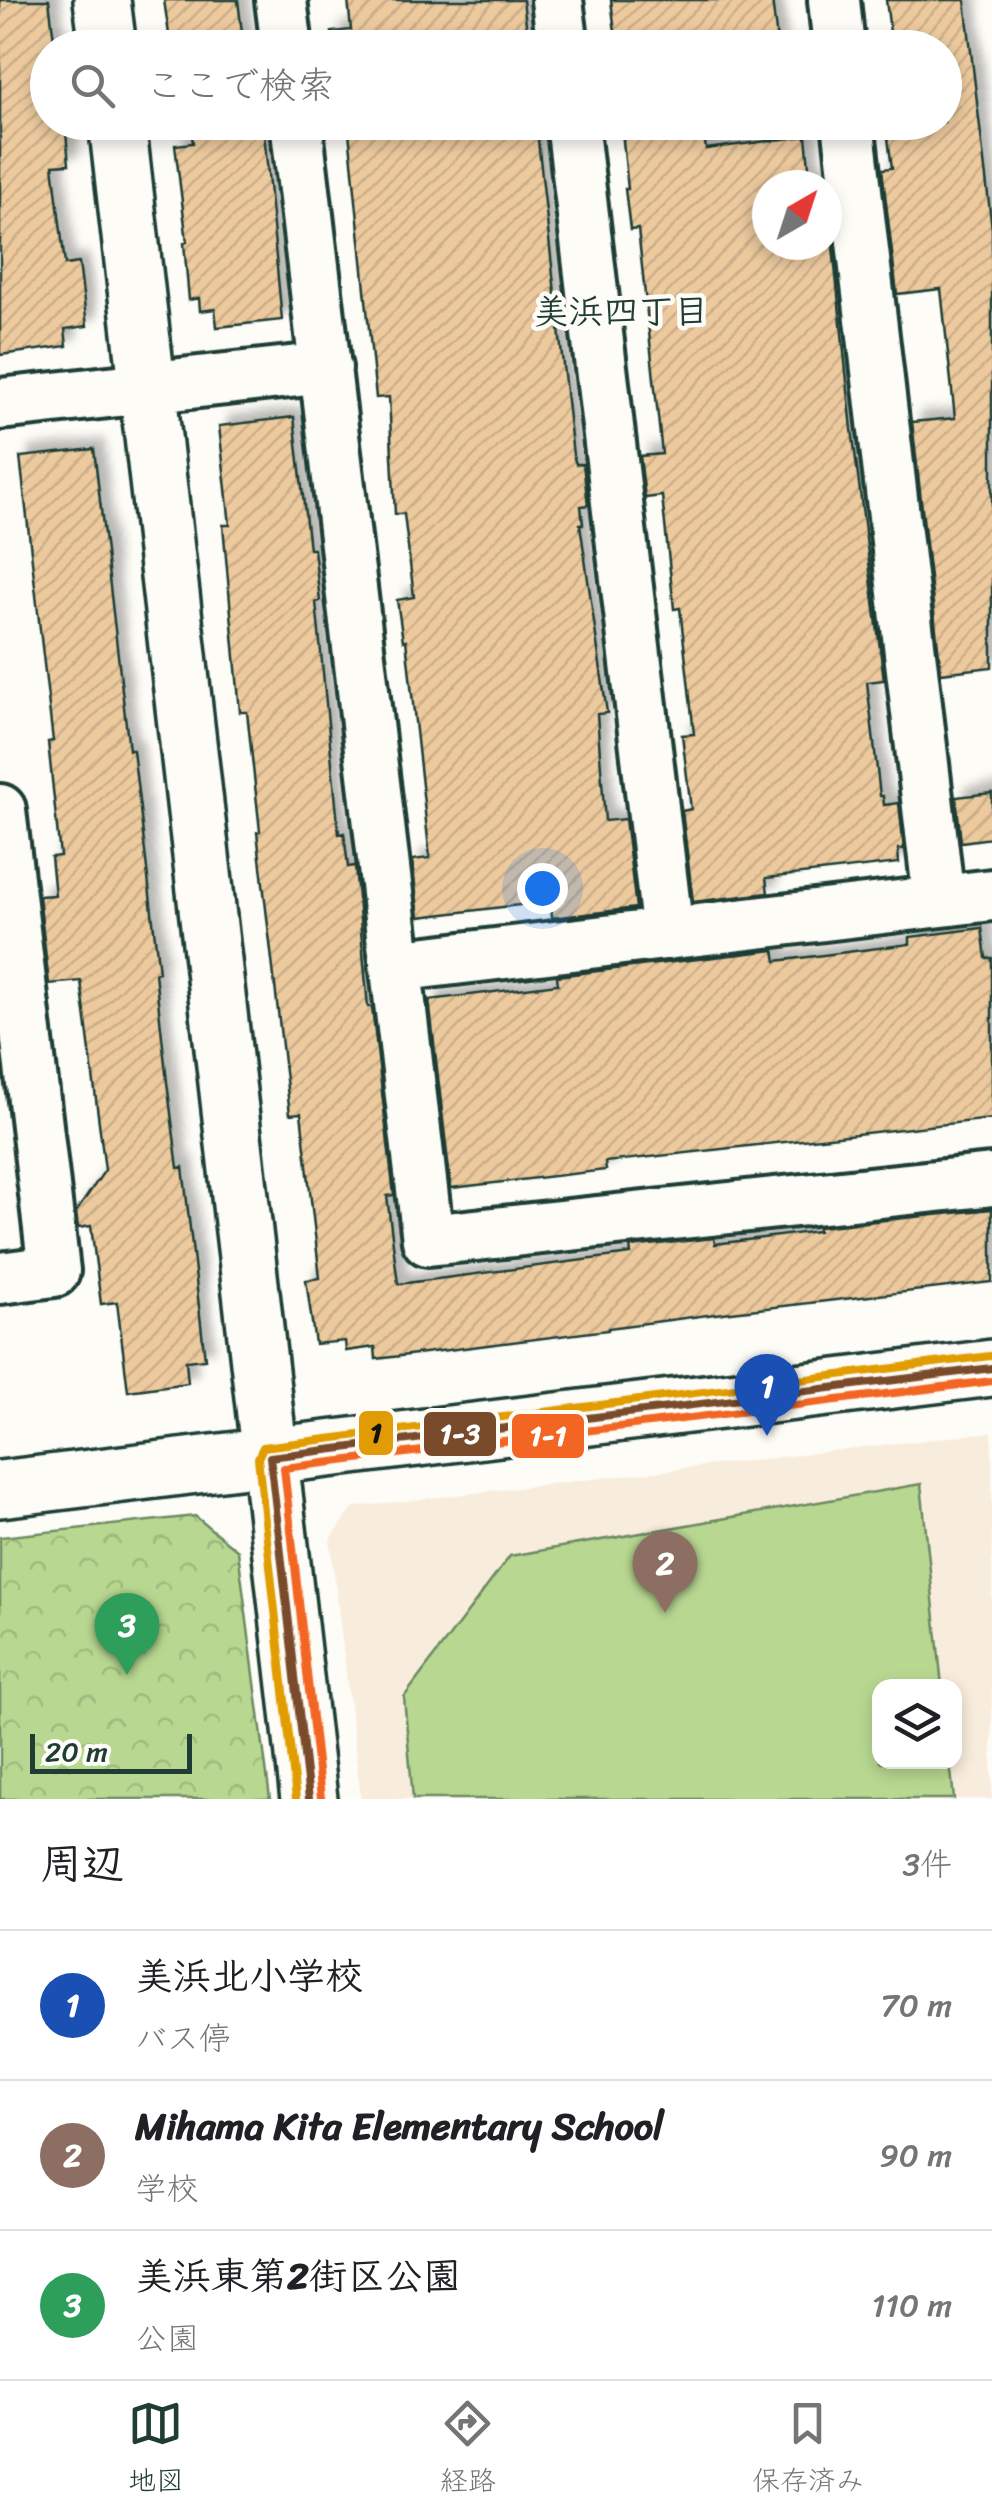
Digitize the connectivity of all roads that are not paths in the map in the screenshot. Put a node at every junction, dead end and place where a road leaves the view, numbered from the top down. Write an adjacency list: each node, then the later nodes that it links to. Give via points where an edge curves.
1 (102, 0): 5 (street)
2 (281, 0): 6 (street)
3 (557, 0): 7 (street)
4 (834, 0): 8 (street)
5 (106, 30)
6 (285, 30)
7 (561, 30)
8 (838, 30)
9 (118, 140): 14 (street)
10 (298, 140): 13 (street)
11 (574, 140): 19 (street)
12 (850, 140): 18 (street)
13 (326, 368): 14 (street); 20 (street)
14 (148, 389): 15 (street); 25 (street)
15 (0, 404)
16 (0, 810): 21 (street)
17 (992, 895): 18 (street)
18 (940, 902): 19 (street)
19 (668, 934): 20 (street)
20 (395, 966): 22 (street, via 428,1240)
21 (9, 985): 23 (street, via 54,1271)
22 (992, 1180)
23 (0, 1278)
24 (992, 1368): 25 (street)
25 (270, 1456): 26 (street); 27 (street)
26 (0, 1488)
27 (308, 1799)

